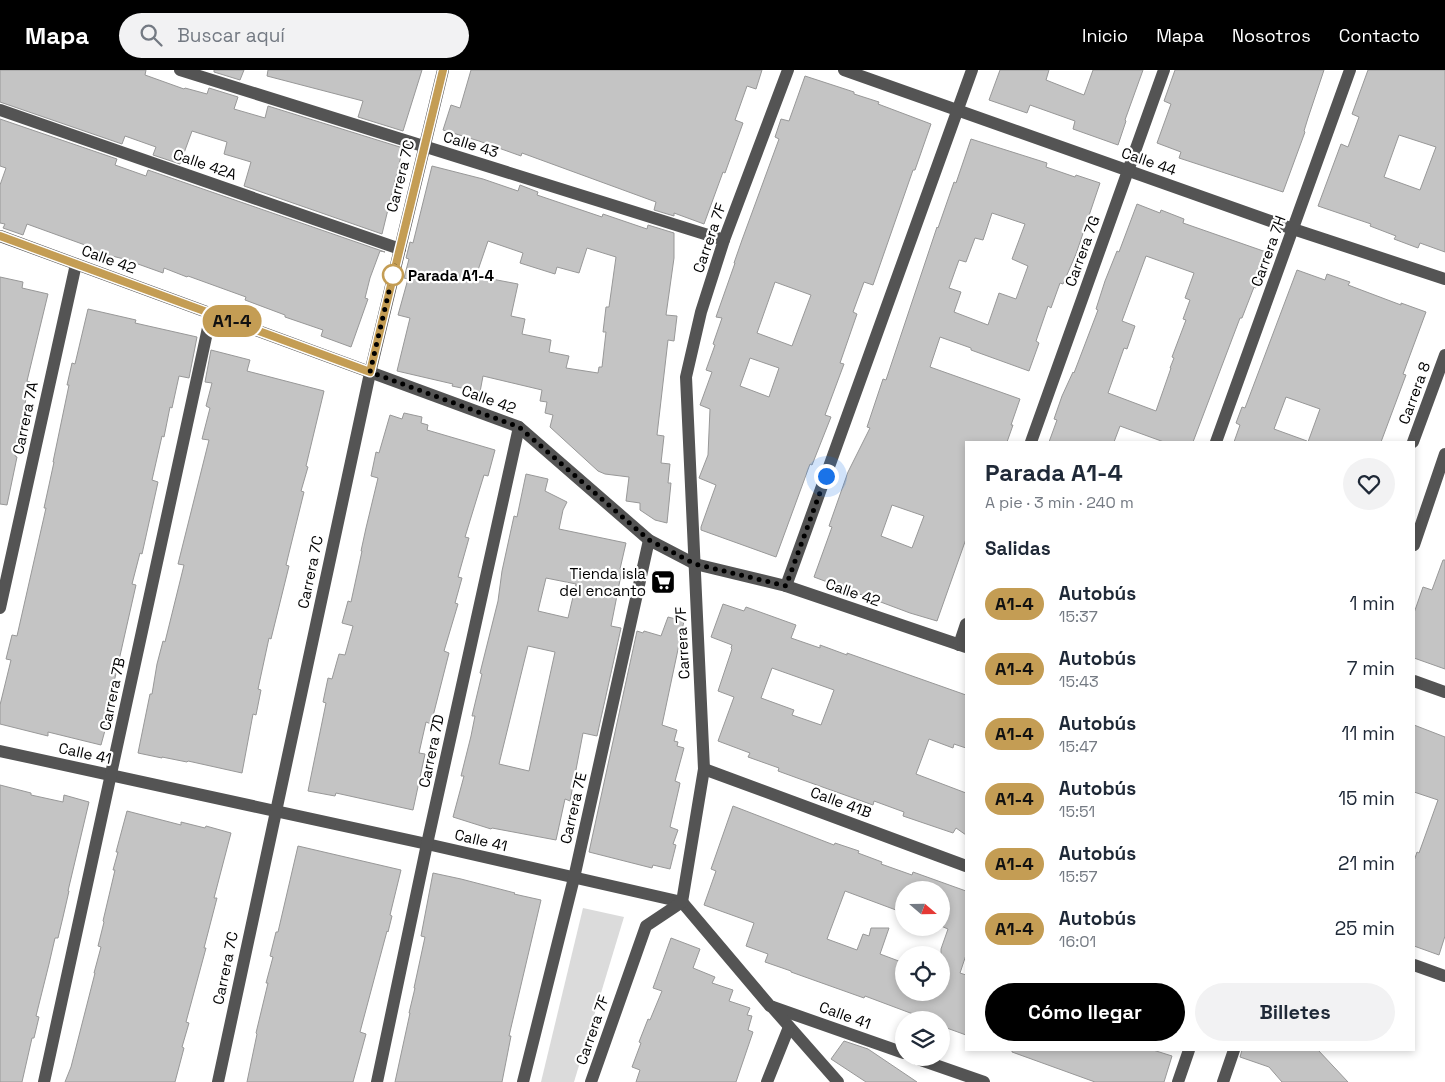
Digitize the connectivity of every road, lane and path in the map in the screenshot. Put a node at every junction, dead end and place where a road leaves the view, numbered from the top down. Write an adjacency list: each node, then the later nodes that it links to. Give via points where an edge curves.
1 (180, 70): 10 (street, Calle 43)
2 (443, 70): 10 (street, Carrera 7C)
3 (788, 70): 14 (street, Carrera 7F)
4 (844, 70): 9 (street, Calle 44)
5 (972, 70): 9 (street)
6 (1164, 70): 11 (street, Carrera 7G)
7 (1350, 70): 12 (street, Carrera 7H)
8 (0, 110): 15 (street, Calle 42A)
9 (957, 110): 11 (street, Calle 44); 29 (street)
10 (424, 147): 14 (street, Calle 43); 15 (street, Carrera 7C)
11 (1128, 170): 12 (street, Calle 44); 22 (street, Carrera 7G)
12 (1293, 229): 17 (street, Calle 44); 23 (street, Carrera 7H)
13 (0, 236): 16 (street, Calle 42)
14 (724, 240): 28 (street, Carrera 7F, via 701,312 686,377)
15 (400, 249): 20 (street, Carrera 7C)
16 (76, 264): 18 (street, Calle 42); 30 (street, Carrera 7A)
17 (1445, 279)
18 (212, 314): 20 (street, Calle 42); 37 (street, Carrera 7B)
19 (1445, 355): 24 (street, Carrera 8)
20 (370, 372): 21 (street, Calle 42); 38 (street, Carrera 7C)
21 (519, 427): 26 (street, Calle 42); 39 (street, Carrera 7D)
22 (1031, 441)
23 (1216, 441)
24 (1413, 441)
25 (1445, 454): 27 (street)
26 (649, 540): 28 (street, Calle 42); 41 (street, Carrera 7E)
27 (1415, 542)
28 (695, 564): 29 (street, Calle 42); 36 (street, Carrera 7F)
29 (786, 586): 32 (street, Calle 42)
30 (0, 608)
31 (965, 630): 32 (street)
32 (962, 646)
33 (1415, 681): 34 (street)
34 (1445, 692)
35 (0, 751): 37 (street, Calle 41)
36 (704, 769): 40 (street, Calle 41B); 42 (street, Carrera 7F)
37 (112, 776): 38 (street, Calle 41); 51 (street, Carrera 7B)
38 (275, 812): 39 (street, Calle 41); 52 (street, Carrera 7C)
39 (427, 844): 41 (street, Calle 41); 53 (street, Carrera 7D)
40 (965, 866)
41 (574, 878): 42 (street, Calle 41); 54 (street, Carrera 7E)
42 (682, 902): 45 (street); 55 (street, Carrera 7F, via 646,926)
43 (1415, 965): 44 (street)
44 (1445, 976)
45 (770, 1006): 46 (street); 47 (street, Calle 41)
46 (788, 1027): 56 (street); 57 (street)
47 (895, 1051)
48 (1189, 1051): 59 (street)
49 (1234, 1051): 60 (street)
50 (938, 1066): 58 (street)
51 (44, 1082)
52 (218, 1082)
53 (377, 1082)
54 (523, 1082)
55 (591, 1082)
56 (767, 1082)
57 (838, 1082)
58 (984, 1082)
59 (1178, 1082)
60 (1223, 1082)

